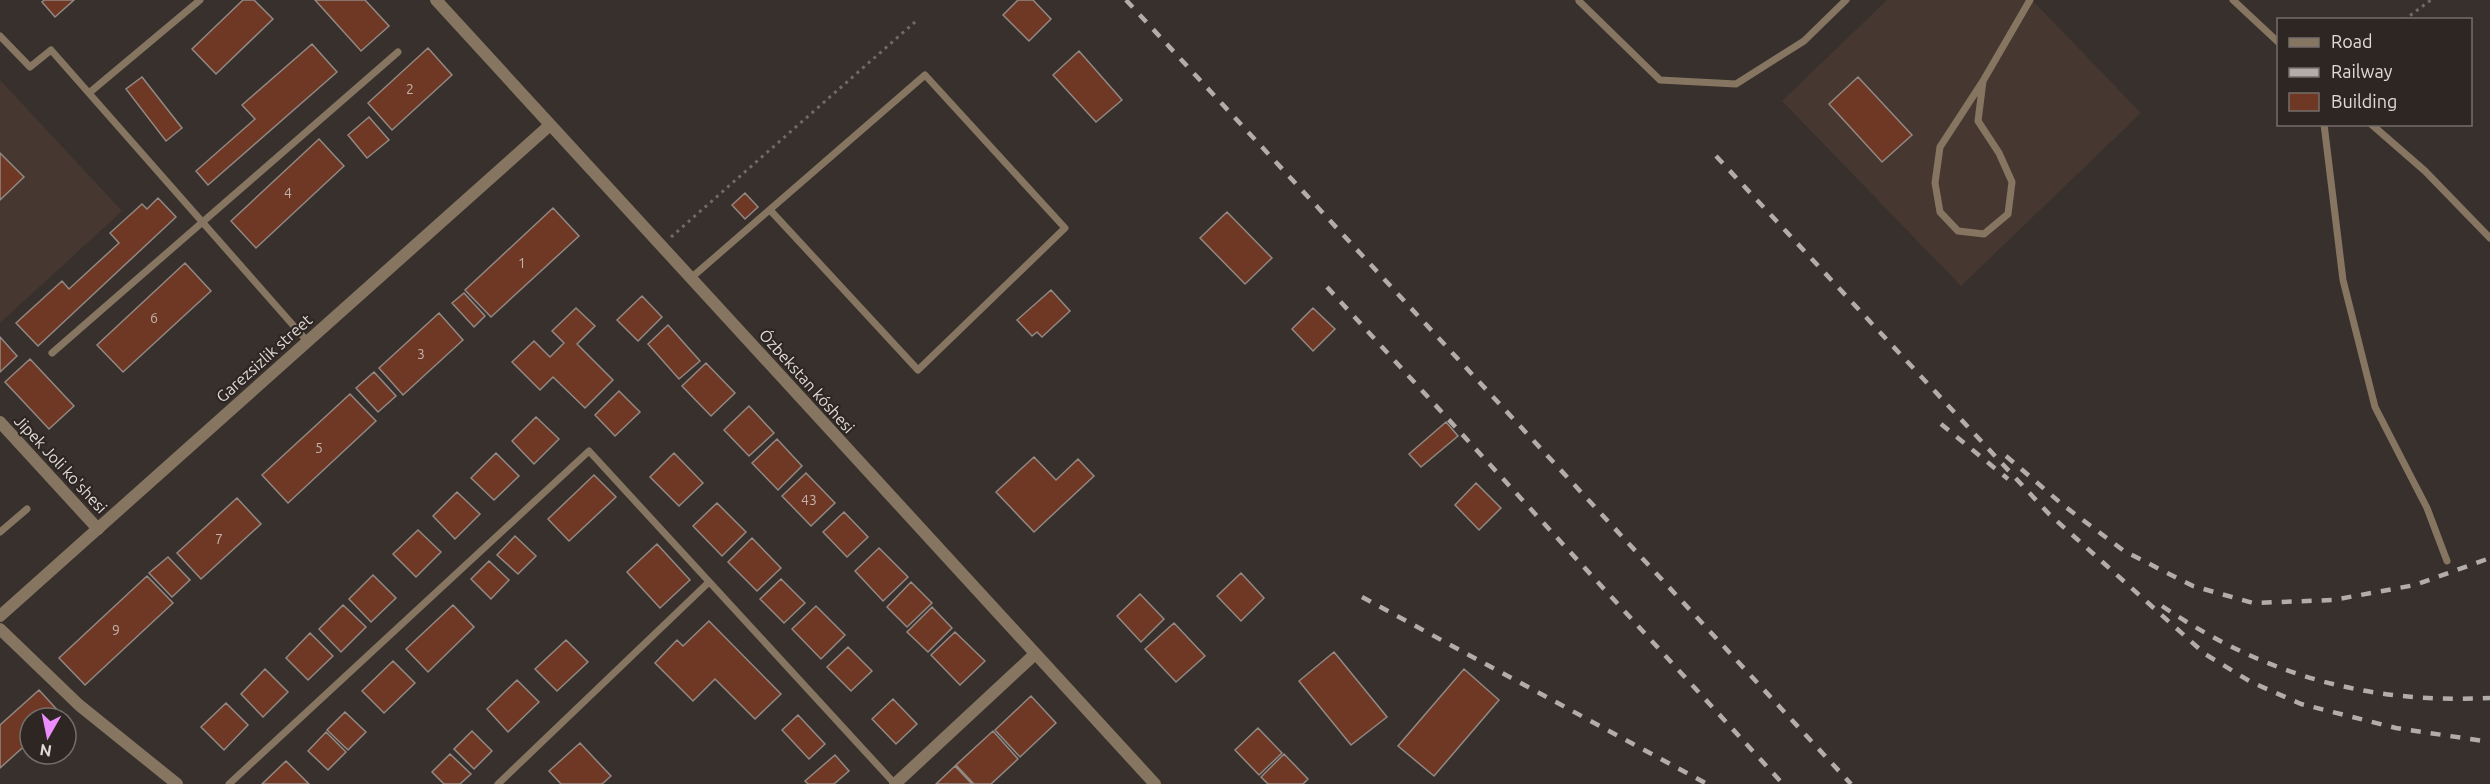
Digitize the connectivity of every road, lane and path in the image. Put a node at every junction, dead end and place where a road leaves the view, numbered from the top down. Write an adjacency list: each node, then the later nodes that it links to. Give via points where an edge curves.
1 (200, 0): 14 (lane)
2 (437, 0): 15 (street, Ózbekstan kóshesi)
3 (1846, 0): 7 (lane, via 1804,41 1736,84 1660,80)
4 (2030, 0): 13 (lane)
5 (2233, 0): 11 (lane)
6 (2431, 0): 8 (path)
7 (1578, 1)
8 (2407, 18)
9 (915, 21): 21 (path)
10 (0, 36): 14 (lane, via 30,68 51,50)
11 (2277, 41)
12 (398, 52): 19 (lane)
13 (1983, 81): 13 (lane, via 1978,121 2012,182 2008,214 1984,234 1958,231 1940,212 1935,183 1940,147)
14 (89, 93): 19 (lane)
15 (550, 125): 21 (street, Ózbekstan kóshesi); 23 (street, Garezsizlik street)
16 (2324, 126): 29 (lane, via 2343,280 2375,407 2427,508)
17 (2374, 126): 20 (lane)
18 (770, 210): 18 (lane, via 925,75 1065,228 918,370); 22 (lane)
19 (201, 221): 23 (lane); 24 (lane)
20 (2490, 238)
21 (661, 246): 22 (street, Ózbekstan kóshesi)
22 (691, 279): 33 (street, Ózbekstan kóshesi)
23 (307, 342): 27 (street, Garezsizlik street)
24 (52, 354)
25 (0, 423): 27 (street, Jipek Joli ko'shesi)
26 (27, 509): 28 (lane)
27 (98, 529): 31 (street, Garezsizlik street)
28 (0, 532)
29 (2447, 561)
30 (709, 582): 35 (lane, via 589,451); 36 (lane); 37 (lane)
31 (0, 616)
32 (0, 629): 34 (street, via 79,705)
33 (1035, 654): 37 (street); 38 (street, Ózbekstan kóshesi)
34 (177, 784)
35 (229, 784)
36 (498, 784)
37 (895, 784)
38 (1155, 784)

